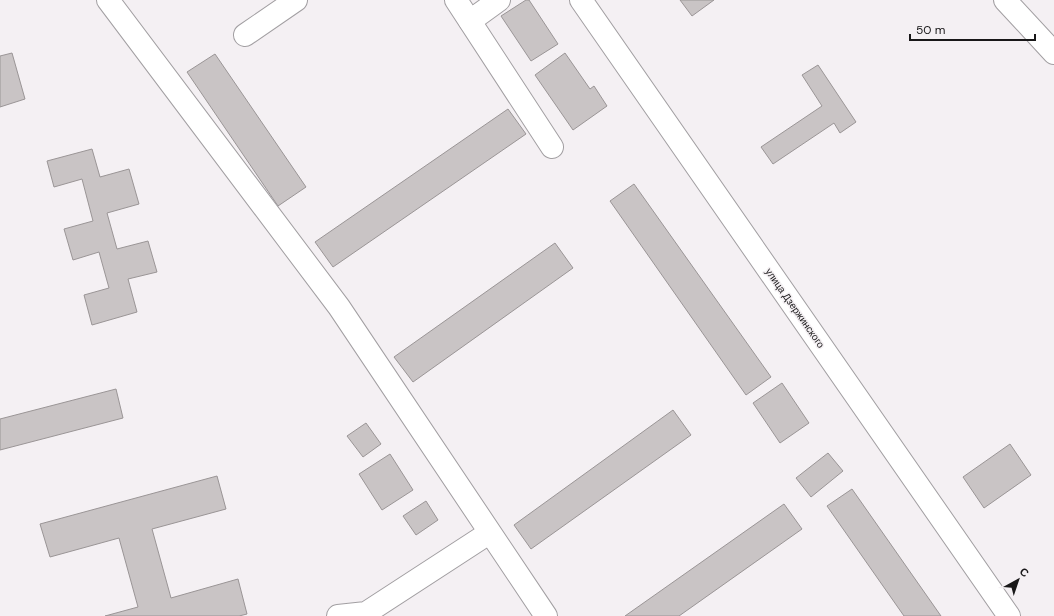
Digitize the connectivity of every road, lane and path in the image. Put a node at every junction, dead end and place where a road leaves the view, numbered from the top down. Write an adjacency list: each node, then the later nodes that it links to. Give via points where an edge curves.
1 (108, 0): 11 (main road, via 339,307)
2 (296, 0): 8 (main road)
3 (456, 0): 7 (main road)
4 (499, 0): 7 (main road)
5 (581, 0): 14 (main road, улица Дзержинского)
6 (1005, 0): 9 (main road)
7 (470, 21): 10 (main road)
8 (245, 34)
9 (1054, 53)
10 (552, 147)
11 (490, 533): 12 (main road, via 366,614); 13 (main road)
12 (338, 616)
13 (546, 616)
14 (1009, 616)

